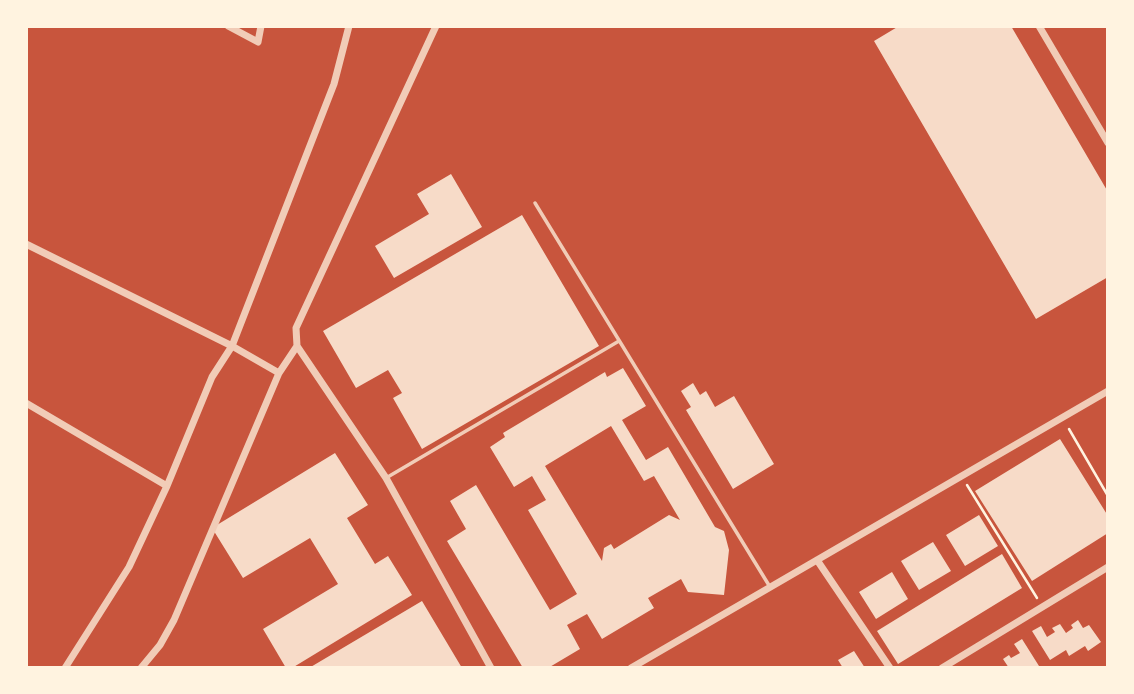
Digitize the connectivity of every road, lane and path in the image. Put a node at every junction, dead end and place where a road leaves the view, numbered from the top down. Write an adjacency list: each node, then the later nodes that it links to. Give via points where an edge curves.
1 (228, 26): 2 (street, via 258,42)
2 (261, 26)
3 (349, 26): 11 (street, via 334,84)
4 (436, 26): 10 (street, via 296,328)
5 (1039, 26): 6 (street)
6 (1108, 143)
7 (535, 203): 9 (lane)
8 (26, 244): 11 (street)
9 (619, 341): 17 (lane); 22 (lane)
10 (297, 345): 12 (street); 17 (street)
11 (233, 346): 12 (street); 18 (street, via 212,377)
12 (279, 373): 25 (street, via 174,620)
13 (1108, 391): 15 (street)
14 (26, 403): 18 (street)
15 (1063, 417): 16 (street); 19 (path)
16 (962, 476): 20 (street); 23 (path)
17 (386, 478): 26 (street)
18 (167, 486): 24 (street, via 129,567)
19 (1108, 496)
20 (817, 560): 22 (street); 28 (street)
21 (1108, 567): 23 (street)
22 (771, 587): 27 (street)
23 (1042, 607): 29 (street)
24 (65, 668)
25 (141, 668)
26 (491, 668)
27 (631, 668)
28 (890, 668)
29 (942, 668)

